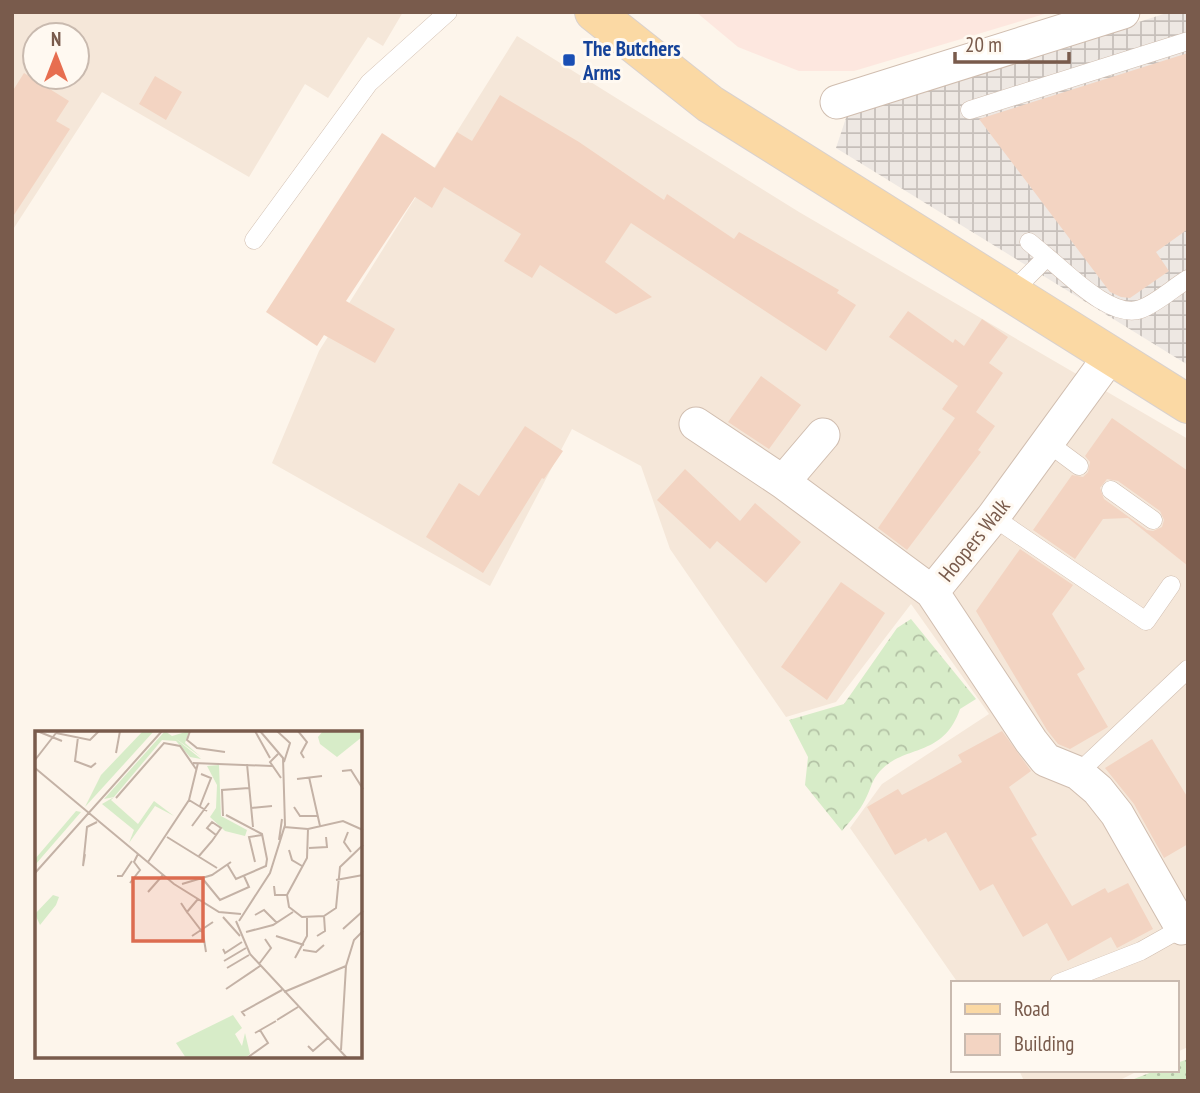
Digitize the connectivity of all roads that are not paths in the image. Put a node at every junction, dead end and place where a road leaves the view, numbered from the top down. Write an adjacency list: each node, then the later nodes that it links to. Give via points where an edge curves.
1 (448, 12): 7 (lane, via 369,83)
2 (594, 12): 11 (main road, via 710,104)
3 (1123, 12): 5 (street)
4 (1188, 41): 6 (lane)
5 (837, 102)
6 (970, 110)
7 (254, 240)
8 (1029, 242): 9 (lane)
9 (1047, 257): 10 (lane, via 1121,310 1140,310); 11 (lane)
10 (1188, 279)
11 (1010, 294): 12 (main road)
12 (1111, 355): 13 (main road); 16 (street, Hoopers Walk)
13 (1188, 404)
14 (696, 424): 18 (street, Hoopers Walk)
15 (823, 435): 18 (street)
16 (1048, 443): 17 (lane); 20 (street, Hoopers Walk)
17 (1079, 466)
18 (783, 482): 23 (street, Hoopers Walk)
19 (1111, 489): 21 (lane)
20 (993, 517): 22 (lane, via 1146,621); 23 (street, Hoopers Walk)
21 (1153, 520)
22 (1171, 585)
23 (932, 592): 25 (street, via 1046,760)
24 (1188, 668): 25 (lane)
25 (1078, 773): 26 (street, via 1117,814)
26 (1186, 931): 27 (lane)
27 (1064, 981)

